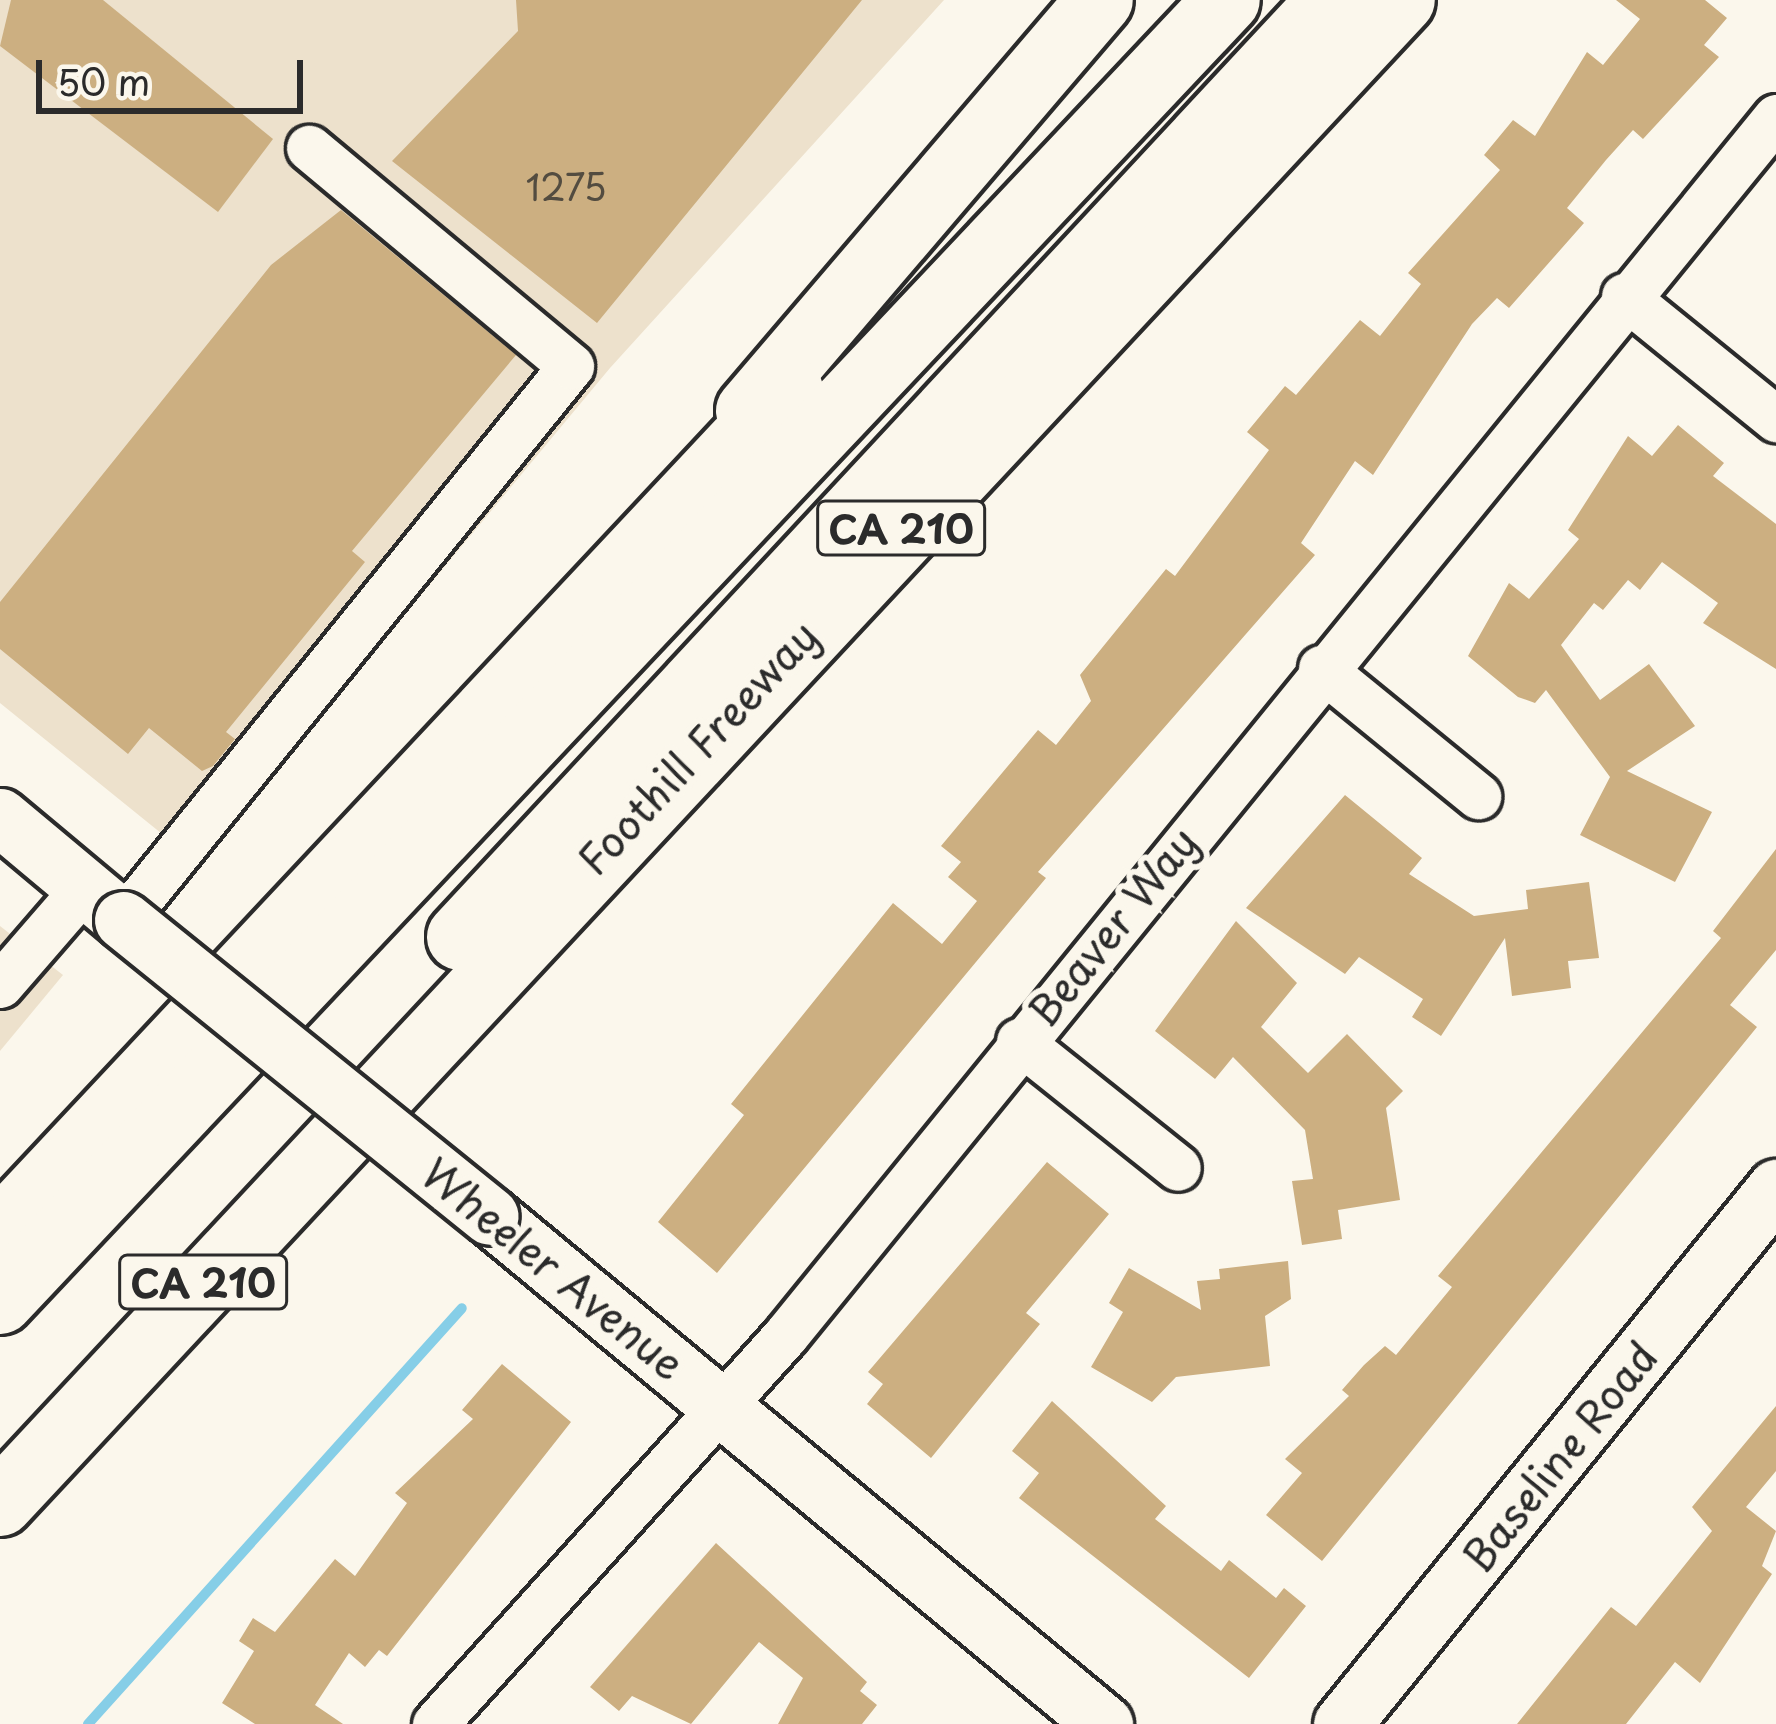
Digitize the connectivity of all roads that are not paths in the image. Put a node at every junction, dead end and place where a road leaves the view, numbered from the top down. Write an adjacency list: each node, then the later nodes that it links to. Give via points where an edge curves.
1 (1100, 0): 10 (highway)
2 (1170, 0): 10 (highway)
3 (1227, 0): 21 (highway)
4 (1331, 0): 17 (highway, via 415,986)
5 (1402, 0): 17 (highway, Foothill Freeway / CA 210)
6 (1776, 117): 8 (street, Beaver Way)
7 (309, 148): 14 (street, via 571,365)
8 (1624, 296): 9 (street); 11 (street, Beaver Way)
9 (1776, 419)
10 (618, 565): 20 (highway)
11 (1321, 668): 12 (street); 16 (street, Beaver Way)
12 (1478, 796)
13 (0, 818): 14 (main road, Wheeler Avenue)
14 (104, 904): 15 (street); 22 (main road, Wheeler Avenue, bridge)
15 (0, 986)
16 (1019, 1042): 18 (street); 22 (street, Beaver Way)
17 (405, 1060): 23 (highway, Foothill Freeway / CA 210)
18 (1178, 1168)
19 (1776, 1188): 26 (main road, Baseline Road)
20 (0, 1232)
21 (0, 1301)
22 (722, 1404): 24 (street, Beaver Way); 25 (main road, Wheeler Avenue)
23 (0, 1503)
24 (435, 1724)
25 (1104, 1724)
26 (1342, 1724)

